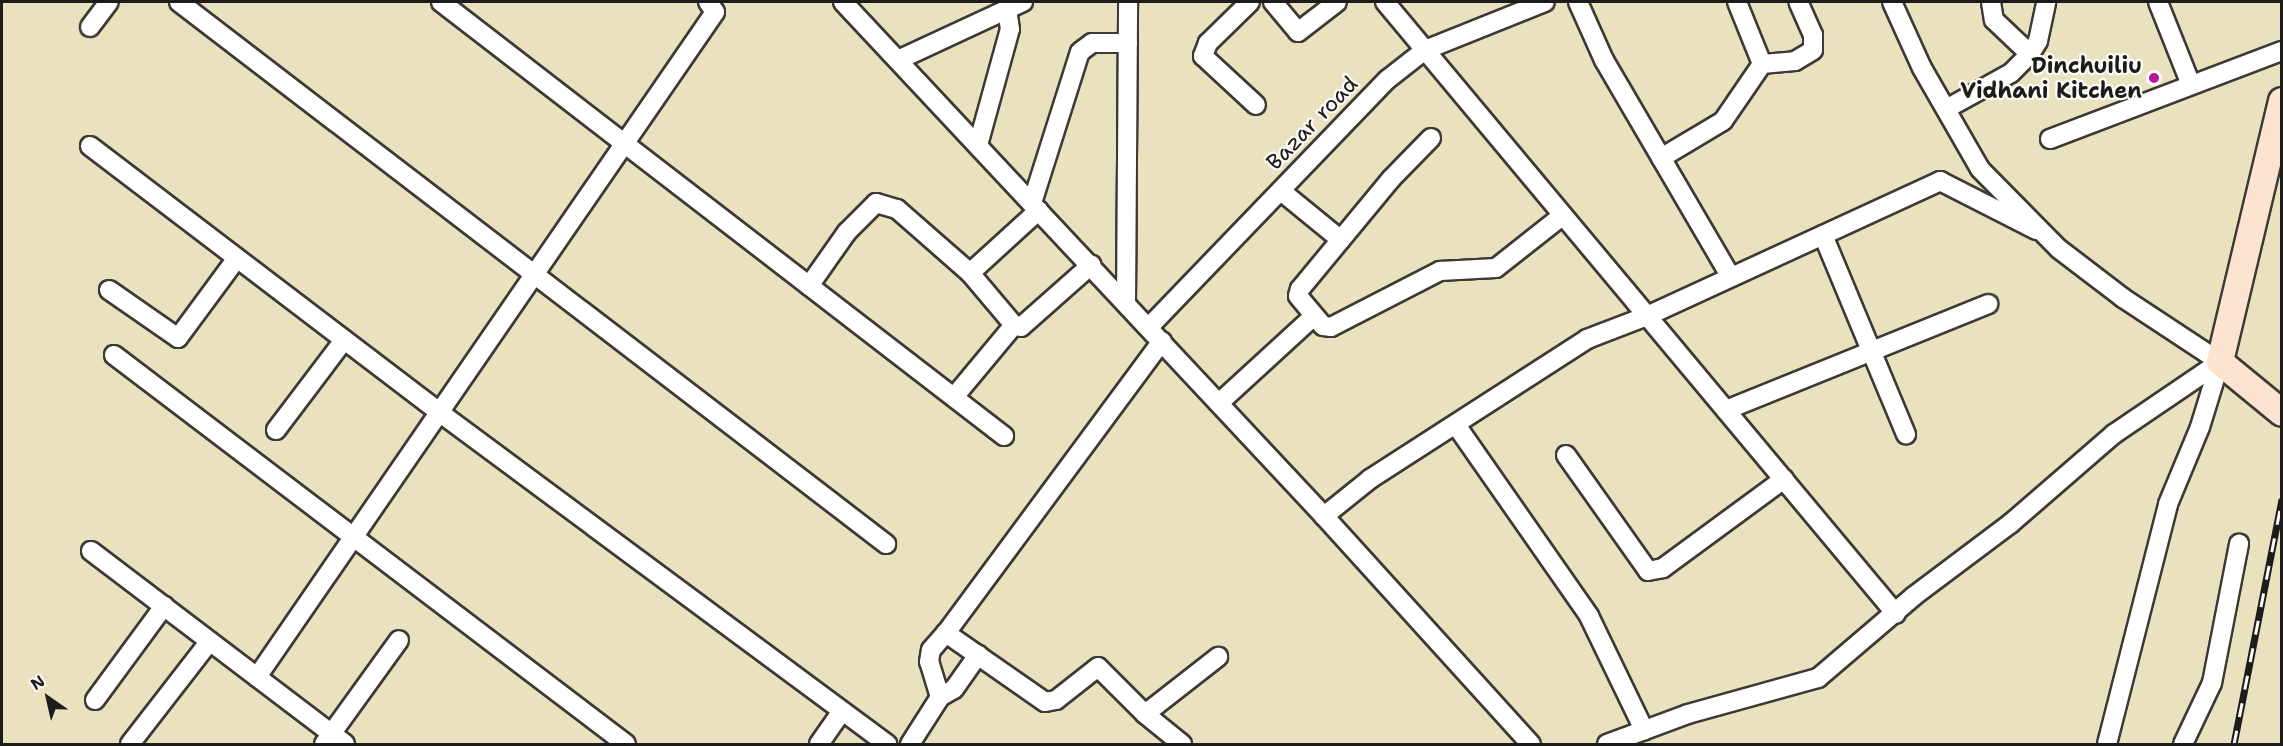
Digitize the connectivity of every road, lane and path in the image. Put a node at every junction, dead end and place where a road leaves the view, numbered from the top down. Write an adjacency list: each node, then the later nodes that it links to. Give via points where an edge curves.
1 (109, 2): 20 (street)
2 (179, 2): 46 (street)
3 (441, 2): 33 (street)
4 (708, 2): 33 (street, via 715,12)
5 (843, 2): 25 (street)
6 (1128, 2): 21 (street)
7 (1250, 2): 29 (street, via 1208,43 1203,56)
8 (1274, 2): 9 (street, via 1298,32)
9 (1337, 2)
10 (1385, 2): 22 (street)
11 (1545, 2): 22 (street, Bazar road)
12 (1578, 2): 36 (street, via 1604,60)
13 (1737, 2): 26 (street)
14 (1798, 2): 26 (street, via 1813,35 1813,50 1795,61)
15 (1892, 2): 30 (street)
16 (1991, 2): 24 (street, via 1994,20)
17 (2046, 2): 24 (street, via 2038,41)
18 (2158, 2): 27 (street)
19 (1015, 5): 25 (street); 34 (street)
20 (90, 27)
21 (1128, 43): 38 (street, via 1092,43 1080,52); 50 (street)
22 (1425, 50): 37 (street, Bazar road, via 1388,79); 39 (street)
23 (2282, 51): 27 (street)
24 (2030, 54): 30 (street, via 2011,73)
25 (898, 60): 34 (street)
26 (1762, 64): 36 (street, via 1723,121)
27 (2192, 85): 32 (street)
28 (2282, 101): 59 (street)
29 (1256, 105)
30 (1946, 109): 40 (street, via 1980,169)
31 (1431, 138): 42 (street)
32 (2050, 139)
33 (622, 142): 46 (street); 48 (street)
34 (978, 145): 38 (street)
35 (90, 146): 43 (street)
36 (1661, 159): 47 (street)
37 (1281, 190): 42 (street); 55 (street, Bazar road)
38 (1035, 207): 44 (street); 45 (street)
39 (1563, 215): 52 (street); 53 (street, via 1496,268 1440,271 1331,327)
40 (2037, 230): 41 (street, via 1940,181); 59 (street, via 2123,298)
41 (1823, 235): 47 (street); 57 (street)
42 (1341, 240): 53 (street, via 1300,289 1298,296)
43 (237, 258): 49 (street, via 178,338); 56 (street)
44 (1091, 265): 50 (street); 54 (street, via 1024,325)
45 (970, 273): 48 (street, via 897,209 876,203 847,232); 54 (street)
46 (534, 275): 63 (street); 73 (street)
47 (1731, 277): 52 (street)
48 (809, 286): 60 (street)
49 (109, 290)
50 (1126, 303): 55 (street)
51 (1988, 304): 57 (street)
52 (1647, 316): 62 (street); 65 (street, via 1587,339)
53 (1313, 317): 61 (street)
54 (1014, 325): 60 (street)
55 (1156, 334): 61 (street); 78 (street, Bazar road)
56 (344, 339): 63 (street); 66 (street)
57 (1872, 351): 62 (street); 67 (street)
58 (114, 356): 72 (street)
59 (2220, 362): 64 (street); 77 (street, via 2114,434 2010,525); 98 (street, via 2200,427 2168,504)
60 (954, 397): 68 (street)
61 (1220, 403): 71 (street)
62 (1726, 410): 70 (street)
63 (440, 412): 72 (street); 86 (street)
64 (2282, 413)
65 (1456, 425): 71 (street, via 1370,479); 88 (street, via 1588,616)
66 (276, 430)
67 (1906, 434)
68 (1004, 436)
69 (1566, 455): 70 (street, via 1648,571 1663,568)
70 (1784, 479): 77 (street)
71 (1324, 516): 96 (street)
72 (352, 540): 83 (street); 91 (street)
73 (886, 544)
74 (2239, 544): 99 (street, via 2212,683)
75 (91, 551): 76 (street)
76 (164, 606): 80 (street); 85 (street)
77 (1896, 614): 88 (street, via 1818,678)
78 (946, 633): 81 (street); 84 (street, Bazar road, via 931,651 929,662)
79 (399, 640): 89 (street)
80 (210, 641): 83 (street); 90 (street)
81 (978, 655): 84 (street, via 954,689); 87 (street, via 1050,703 1091,670 1101,668)
82 (1218, 657): 87 (street)
83 (257, 677): 89 (street)
84 (940, 697): 94 (street)
85 (95, 700)
86 (842, 711): 92 (street); 93 (street)
87 (1145, 714): 95 (street)
88 (1644, 730): 97 (street)
89 (334, 741)
90 (130, 744)
91 (626, 744)
92 (819, 744)
93 (887, 744)
94 (910, 744)
95 (1182, 744)
96 (1531, 744)
97 (1607, 744)
98 (2108, 744)
99 (2183, 744)

